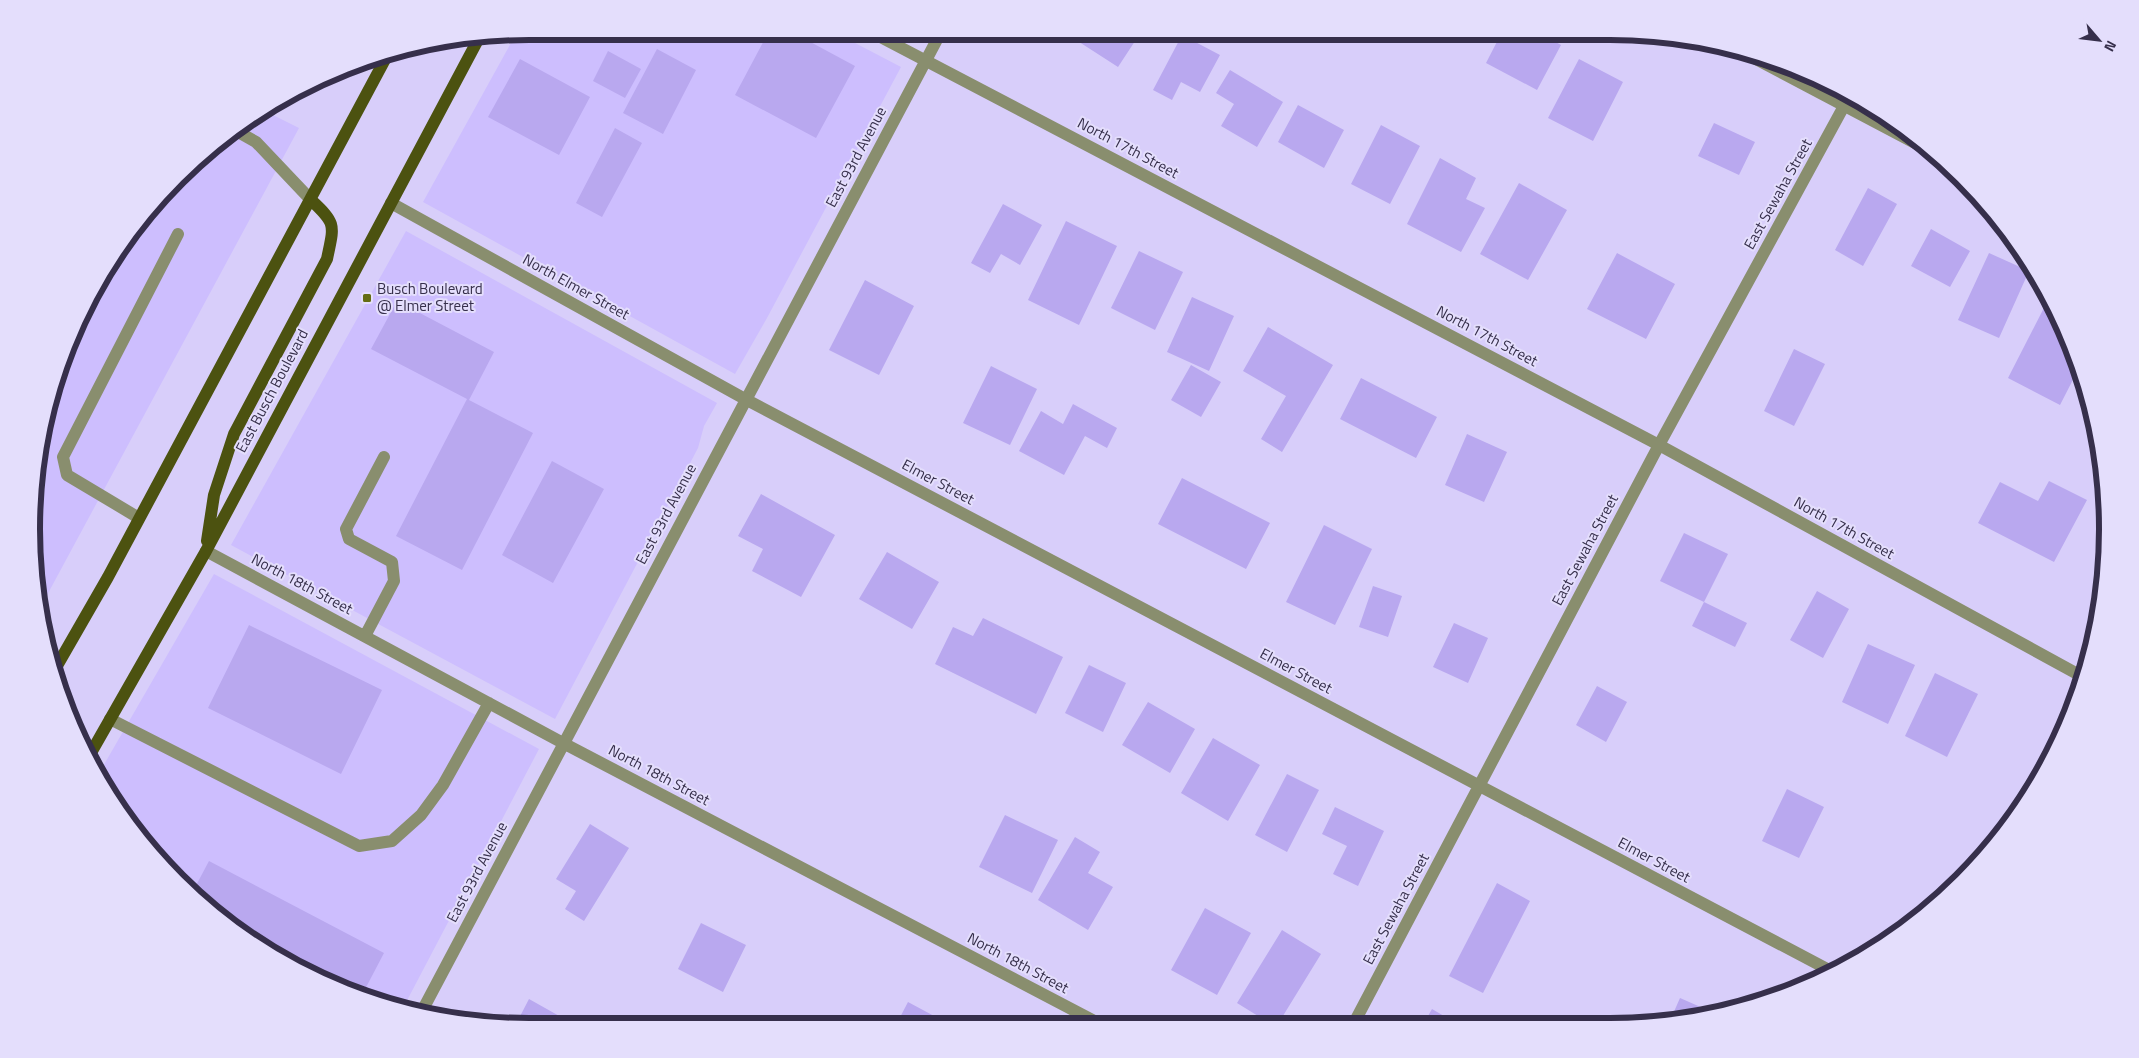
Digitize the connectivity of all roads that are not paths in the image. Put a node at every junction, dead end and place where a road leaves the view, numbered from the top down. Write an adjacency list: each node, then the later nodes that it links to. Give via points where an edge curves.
1 (887, 40): 4 (street, North 17th Street)
2 (937, 40): 4 (street, East 93rd Avenue)
3 (476, 43): 9 (main road, East Busch Boulevard)
4 (926, 60): 11 (street, East 93rd Avenue); 12 (street, North 17th Street)
5 (383, 63): 8 (main road)
6 (1847, 102): 12 (street, East Sewaha Street)
7 (241, 133): 8 (street, via 256,142)
8 (311, 200): 14 (main road); 15 (main road, via 328,216 333,231 327,258 234,434 214,495)
9 (391, 203): 11 (street, North Elmer Street); 15 (main road, East Busch Boulevard)
10 (178, 234): 14 (street, via 63,456 67,476)
11 (746, 399): 21 (street, East 93rd Avenue); 23 (street, Elmer Street)
12 (1659, 445): 18 (street, North 17th Street); 23 (street, East Sewaha Street)
13 (384, 457): 16 (street, via 346,529 349,540 392,562 394,582)
14 (139, 518): 17 (main road)
15 (206, 551): 16 (street, North 18th Street); 20 (main road, East Busch Boulevard)
16 (365, 636): 19 (street, North 18th Street)
17 (59, 662)
18 (2077, 674)
19 (489, 703): 20 (street, via 443,785 420,815 392,841 359,846); 21 (street, North 18th Street)
20 (110, 719): 22 (main road, East Busch Boulevard)
21 (563, 743): 25 (street, East 93rd Avenue); 26 (street, North 18th Street)
22 (93, 750)
23 (1480, 786): 24 (street, Elmer Street); 27 (street, East Sewaha Street)
24 (1826, 968)
25 (424, 1007)
26 (1089, 1018)
27 (1357, 1018)

